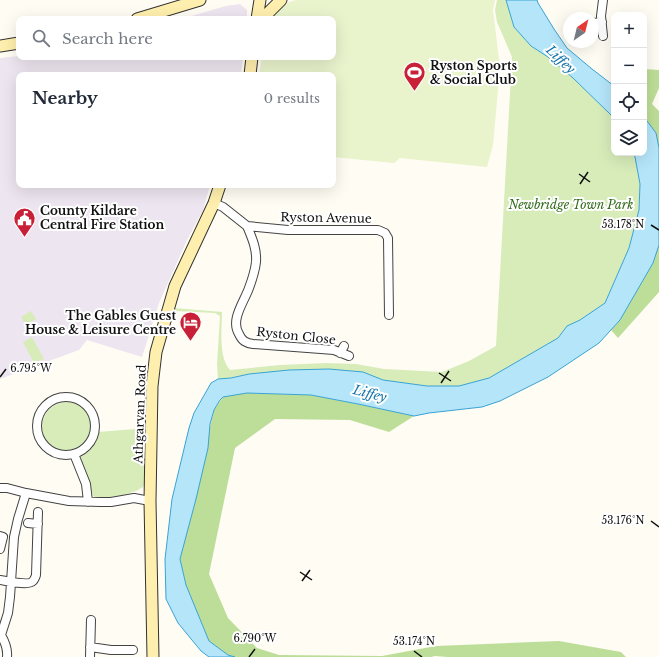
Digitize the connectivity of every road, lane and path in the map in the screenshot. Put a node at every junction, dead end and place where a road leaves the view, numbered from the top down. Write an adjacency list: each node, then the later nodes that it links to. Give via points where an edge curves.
1 (200, 0): 5 (main road)
2 (260, 0): 6 (main road)
3 (282, 0): 7 (main road)
4 (603, 0): 8 (street)
5 (147, 16)
6 (257, 16)
7 (265, 16)
8 (599, 19)
9 (599, 27): 10 (street)
10 (603, 36)
11 (16, 44): 12 (main road)
12 (0, 46)
13 (252, 60): 14 (main road)
14 (250, 72)
15 (219, 188): 16 (main road, Athgarvan Road)
16 (214, 203): 17 (street); 23 (main road, Athgarvan Road, via 175,286 156,352 152,386)
17 (247, 226): 18 (street, Ryston Avenue, via 288,230 378,230 385,233 388,238); 19 (street, Ryston Close, via 255,248 256,260 254,274 236,321 236,330 245,343 342,349)
18 (389, 315)
19 (349, 356)
20 (74, 454): 20 (street, via 58,454 50,450 39,436 37,426 40,413 57,398 75,398 83,402 94,417 94,435 91,441); 24 (street, via 86,484)
21 (0, 488): 22 (street)
22 (26, 493): 24 (street); 31 (street, via 14,537)
23 (150, 501): 24 (street, via 134,498); 38 (main road, Athgarvan Road)
24 (88, 502)
25 (38, 512): 27 (street)
26 (28, 523): 27 (street)
27 (38, 524): 31 (street, via 34,580 32,583 24,584)
28 (0, 536): 29 (street, via 3,537)
29 (0, 549)
30 (0, 580): 31 (street)
31 (11, 581): 33 (street, via 8,613)
32 (91, 620): 34 (street)
33 (0, 637): 36 (street, via 6,645)
34 (90, 647): 35 (street); 37 (street)
35 (129, 652)
36 (7, 657)
37 (90, 657)
38 (153, 657)

